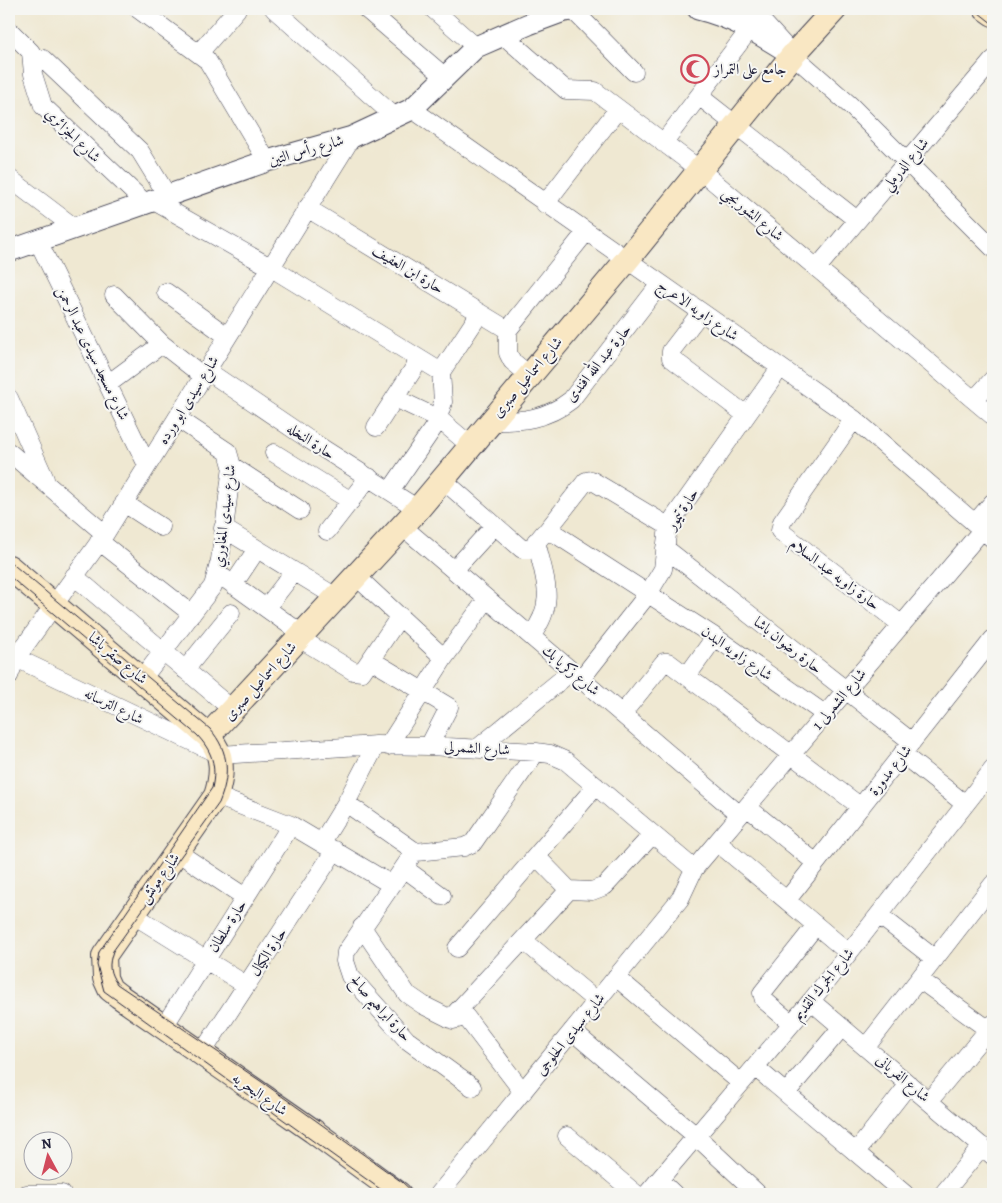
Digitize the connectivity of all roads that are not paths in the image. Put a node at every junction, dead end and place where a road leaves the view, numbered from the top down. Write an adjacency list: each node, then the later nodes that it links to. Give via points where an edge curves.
1 (138, 9): 15 (street)
2 (237, 9): 15 (street)
3 (274, 9): 23 (street, شارع زاويه الاعرج)
4 (366, 9): 20 (street)
5 (433, 9): 14 (street)
6 (577, 9): 13 (street, شارع رأس التين); 19 (street)
7 (698, 9): 11 (street, via 728,18)
8 (835, 9): 16 (main road, شارع اسماعيل صبرى)
9 (986, 9): 10 (main road)
10 (993, 14)
11 (751, 19): 16 (street); 21 (street)
12 (9, 30): 17 (street)
13 (503, 35): 14 (street, شارع رأس التين); 22 (street, شارع الشوربجي, via 566,90 595,92)
14 (476, 47): 20 (street, شارع رأس التين)
15 (199, 53): 27 (street, via 207,60)
16 (793, 55): 24 (main road, شارع اسماعيل صبرى); 28 (street)
17 (32, 56): 31 (street, via 43,59 140,151); 31 (street, شارع الجزائري, via 33,74 43,106)
18 (993, 60): 28 (street, شارع الدرملي)
19 (634, 72)
20 (445, 77): 23 (street, شارع رأس التين)
21 (699, 96): 24 (street); 26 (street)
22 (618, 109): 26 (street, شارع الشوربجي); 32 (street)
23 (403, 113): 25 (street, شارع رأس التين); 32 (street, شارع زاويه الاعرج)
24 (736, 125): 29 (main road, شارع اسماعيل صبرى); 34 (street)
25 (352, 137): 27 (street, شارع رأس التين); 33 (street, شارع سيدى ابو ورده)
26 (663, 143): 29 (street, شارع الشوربجي)
27 (267, 161): 31 (street, شارع رأس التين)
28 (908, 161): 34 (street, شارع الدرملي); 38 (street)
29 (700, 170): 40 (main road, شارع اسماعيل صبرى); 42 (street, شارع الشوربجي)
30 (9, 178): 35 (street)
31 (155, 199): 35 (street, شارع رأس التين); 41 (street)
32 (545, 204): 36 (street, شارع زاويه الاعرج)
33 (307, 208): 41 (street, شارع سيدى ابو ورده); 47 (street, حارة ابن العفيف)
34 (857, 220): 42 (street, شارع الدرملي)
35 (74, 228): 37 (street, شارع رأس التين)
36 (586, 232): 40 (street, شارع زاويه الاعرج); 48 (street)
37 (38, 241): 39 (street, شارع رأس التين); 57 (street, شارع مسجد سيدى عبد الرحمن)
38 (993, 248)
39 (9, 251)
40 (626, 261): 43 (street, شارع زاويه الاعرج); 55 (main road, شارع اسماعيل صبرى)
41 (270, 268): 49 (street, شارع سيدى ابو ورده); 51 (street)
42 (817, 268): 60 (street, شارع الشوربجي)
43 (660, 284): 46 (street, شارع زاويه الاعرج); 66 (street, حارة عبد الله افندى, via 567,403 554,412 527,420)
44 (166, 292): 49 (street)
45 (114, 294): 50 (street, حارة النخله)
46 (700, 312): 52 (street, شارع زاويه الاعرج); 61 (street, via 671,351 671,358)
47 (480, 313): 48 (street, حارة ابن العفيف); 53 (street)
48 (508, 330): 55 (street, via 508,353 512,361)
49 (228, 336): 54 (street, شارع سيدى ابو ورده)
50 (162, 344): 54 (street, حارة النخله); 57 (street)
51 (420, 359): 53 (street); 59 (street)
52 (780, 368): 61 (street, حارة تيمور); 65 (street, شارع زاويه الاعرج)
53 (442, 372): 64 (street, via 443,402)
54 (205, 373): 63 (street, شارع سيدى ابو ورده); 73 (street, حارة النخله)
55 (529, 375): 66 (main road, شارع اسماعيل صبرى)
56 (993, 379): 60 (street)
57 (108, 384): 71 (street, شارع مسجد سيدى عبد الرحمن)
58 (9, 398): 75 (street)
59 (395, 398): 64 (street); 67 (street)
60 (974, 400): 62 (street, شارع الشوربجي)
61 (746, 415): 83 (street, حارة تيمور)
62 (993, 416)
63 (177, 418): 71 (street, شارع سيدى ابو ورده); 72 (street, شارع سيدى المغاوري, via 228,452)
64 (439, 419): 68 (street); 76 (street)
65 (854, 419): 86 (street, شارع زاويه الاعرج); 107 (street, حارة زاويه عبد السلام, via 782,522 780,531)
66 (491, 421): 68 (main road, شارع اسماعيل صبرى)
67 (376, 427)
68 (471, 446): 74 (main road, شارع اسماعيل صبرى)
69 (274, 453): 77 (street)
70 (10, 456): 75 (street)
71 (147, 465): 78 (street, شارع سيدى ابو ورده)
72 (232, 466): 80 (street); 85 (street, شارع سيدى المغاوري)
73 (369, 478): 76 (street, حارة النخله); 77 (street)
74 (442, 480): 81 (main road, شارع اسماعيل صبرى); 82 (street)
75 (47, 484): 89 (street)
76 (390, 491): 81 (street, حارة النخله)
77 (350, 501): 87 (street)
78 (124, 502): 84 (street); 89 (street, شارع سيدى ابو ورده)
79 (993, 502): 86 (street, شارع الشمرلى 1)
80 (300, 510)
81 (410, 518): 93 (street, شارع زكريا بك); 97 (main road, شارع اسماعيل صبرى)
82 (495, 525): 88 (street, via 524,550 530,549); 93 (street)
83 (668, 526): 88 (street, via 591,480); 90 (street, حارة تيمور)
84 (161, 527)
85 (223, 528): 91 (street); 95 (street, شارع سيدى المغاوري)
86 (984, 530): 107 (street, شارع الشمرلى 1)
87 (327, 531)
88 (541, 537): 99 (street, via 554,534); 109 (street, via 548,595 544,617)
89 (102, 538): 96 (street, شارع سيدى ابو ورده); 105 (street)
90 (665, 548): 99 (street, حارة تيمور, via 663,569); 122 (street, حارة رضوان باشا)
91 (257, 549): 94 (street); 98 (street)
92 (9, 567): 102 (main road, شارع صقر باشا)
93 (454, 570): 101 (street, شارع زكريا بك)
94 (294, 572): 100 (street); 103 (street)
95 (217, 574): 98 (street); 105 (street, شارع سيدى المغاوري, via 213,586)
96 (74, 576): 102 (street, شارع سيدى ابو ورده); 112 (street)
97 (356, 576): 100 (main road, شارع اسماعيل صبرى); 106 (street)
98 (233, 585): 103 (street)
99 (648, 594): 110 (street, شارع زاويه البدن); 117 (street, حارة تيمور)
100 (336, 597): 108 (main road, شارع اسماعيل صبرى)
101 (487, 599): 109 (street, شارع زكريا بك); 114 (street, حارة الكيال)
102 (54, 604): 113 (street, شارع سيدى ابو ورده); 120 (main road, شارع صقر باشا)
103 (266, 608): 108 (street)
104 (231, 613): 116 (street)
105 (192, 614): 112 (street, شارع سيدى المغاوري)
106 (400, 616): 114 (street); 115 (street)
107 (902, 625): 122 (street, شارع الشمرلى 1)
108 (301, 636): 115 (street, via 356,672 364,670); 123 (main road, شارع اسماعيل صبرى)
109 (531, 636): 117 (street, شارع زكريا بك)
110 (715, 637): 119 (street); 125 (street, شارع زاويه البدن)
111 (993, 639): 130 (street, شارع مدورة)
112 (164, 651): 116 (street); 120 (street, شارع سيدى المغاوري)
113 (12, 657): 118 (street, شارع سيدى ابو ورده); 126 (street, شارع الترسانه, via 212,753)
114 (444, 658): 121 (street, حارة الكيال)
115 (372, 660): 121 (street)
116 (185, 670): 123 (street)
117 (577, 675): 124 (street, شارع زكريا بك); 129 (street, حارة تيمور)
118 (9, 676)
119 (687, 676): 124 (street, via 671,663 664,662); 132 (street)
120 (142, 679): 126 (main road, شارع صقر باشا)
121 (423, 691): 127 (street, حارة الكيال); 128 (street, via 450,708)
122 (846, 691): 125 (street, شارع الشمرلى 1); 130 (street, حارة رضوان باشا)
123 (233, 710): 126 (main road, شارع اسماعيل صبرى)
124 (622, 714): 139 (street, شارع زكريا بك)
125 (826, 715): 132 (street, شارع الشمرلى 1)
126 (214, 746): 127 (street, شارع الشمرلى); 135 (main road, شارع موتش, via 222,771)
127 (382, 746): 128 (street, شارع الشمرلى); 136 (street, حارة الكيال)
128 (429, 746): 129 (street, شارع الشمرلى)
129 (479, 747): 131 (street, شارع الشمرلى)
130 (907, 748): 137 (street, حارة رضوان باشا); 138 (street, شارع مدورة)
131 (536, 752): 134 (street, شارع الشمرلى, via 566,761); 145 (street, via 473,842 464,847)
132 (792, 754): 138 (street); 139 (street, شارع الشمرلى 1)
133 (993, 769): 137 (street, شارع الجمرك القديم)
134 (596, 786): 141 (street, شارع الشمرلى); 146 (street)
135 (216, 796): 140 (street); 144 (main road, شارع موتش)
136 (346, 803): 143 (street, حارة الكيال); 145 (street)
137 (966, 804): 157 (street, شارع الجمرك القديم)
138 (861, 807): 147 (street, شارع مدورة)
139 (744, 811): 142 (street, شارع الشمرلى 1); 147 (street, شارع زكريا بك)
140 (291, 825): 143 (street); 154 (street, حارة سلطان)
141 (653, 834): 149 (street, شارع الشمرلى); 152 (street, via 605,886 592,891)
142 (717, 842): 149 (street, شارع الشمرلى 1); 155 (street)
143 (329, 846): 151 (street); 167 (street, حارة الكيال)
144 (177, 852): 154 (street); 156 (main road, شارع موتش)
145 (416, 852): 148 (street, حارة ابراهيم صالح)
146 (536, 856): 152 (street); 161 (street)
147 (816, 863): 155 (street, شارع مدورة)
148 (404, 868): 151 (street, حارة ابراهيم صالح); 153 (street)
149 (694, 868): 165 (street, شارع سيدى الحلوجى, via 680,899)
150 (993, 884): 163 (street)
151 (392, 885): 159 (street, حارة ابراهيم صالح)
152 (569, 890): 160 (street)
153 (442, 896)
154 (245, 897): 164 (street, حارة سلطان)
155 (787, 900): 158 (street)
156 (132, 914): 164 (street); 169 (main road, شارع موتش, via 104,956 105,978)
157 (879, 915): 162 (street, شارع الجمرك القديم); 163 (street)
158 (816, 925): 162 (street); 174 (street, via 762,993 764,1000)
159 (362, 927): 168 (street); 172 (street, حارة ابراهيم صالح, via 346,952 346,967 350,976)
160 (523, 940): 170 (street); 173 (street)
161 (457, 948)
162 (849, 953): 171 (street, شارع الجمرك القديم)
163 (935, 959): 166 (street)
164 (206, 960): 167 (street); 177 (street, حارة سلطان)
165 (616, 977): 170 (street, شارع سيدى الحلوجى); 182 (street)
166 (919, 979): 176 (street); 179 (street)
167 (246, 986): 180 (street, حارة الكيال)
168 (401, 986): 172 (street); 173 (street, via 423,1005)
169 (119, 996): 177 (main road, شارع البحريه)
170 (596, 1001): 178 (street, شارع سيدى الحلوجى)
171 (811, 1001): 174 (street, شارع الجمرك القديم); 175 (street, شارع الفريانى)
172 (382, 1011): 184 (street, حارة ابراهيم صالح, via 407,1040)
173 (450, 1019): 185 (street, via 466,1017)
174 (791, 1023): 181 (street, شارع الجمرك القديم)
175 (842, 1027): 179 (street, شارع الفريانى); 186 (street)
176 (991, 1027): 187 (street)
177 (163, 1028): 180 (main road, شارع البحريه)
178 (572, 1031): 185 (street, شارع سيدى الحلوجى); 189 (street)
179 (866, 1047): 183 (street, شارع الفريانى)
180 (202, 1053): 196 (main road, شارع البحريه)
181 (755, 1067): 182 (street, شارع الجمرك القديم); 186 (street)
182 (741, 1083): 189 (street, شارع الجمرك القديم)
183 (909, 1084): 187 (street, شارع الفريانى); 191 (street)
184 (472, 1087)
185 (523, 1092): 197 (street, شارع سيدى الحلوجى)
186 (786, 1094): 191 (street)
187 (930, 1100): 190 (street, شارع الفريانى)
188 (567, 1136): 198 (street)
189 (696, 1136): 192 (street, شارع الجمرك القديم); 201 (street)
190 (987, 1151): 202 (street)
191 (856, 1152): 193 (street)
192 (659, 1180): 199 (street, شارع الجمرك القديم); 200 (street)
193 (895, 1191)
194 (26, 1194): 195 (street)
195 (62, 1194)
196 (398, 1194)
197 (439, 1194)
198 (636, 1194)
199 (647, 1194)
200 (674, 1194)
201 (758, 1194)
202 (943, 1194)

